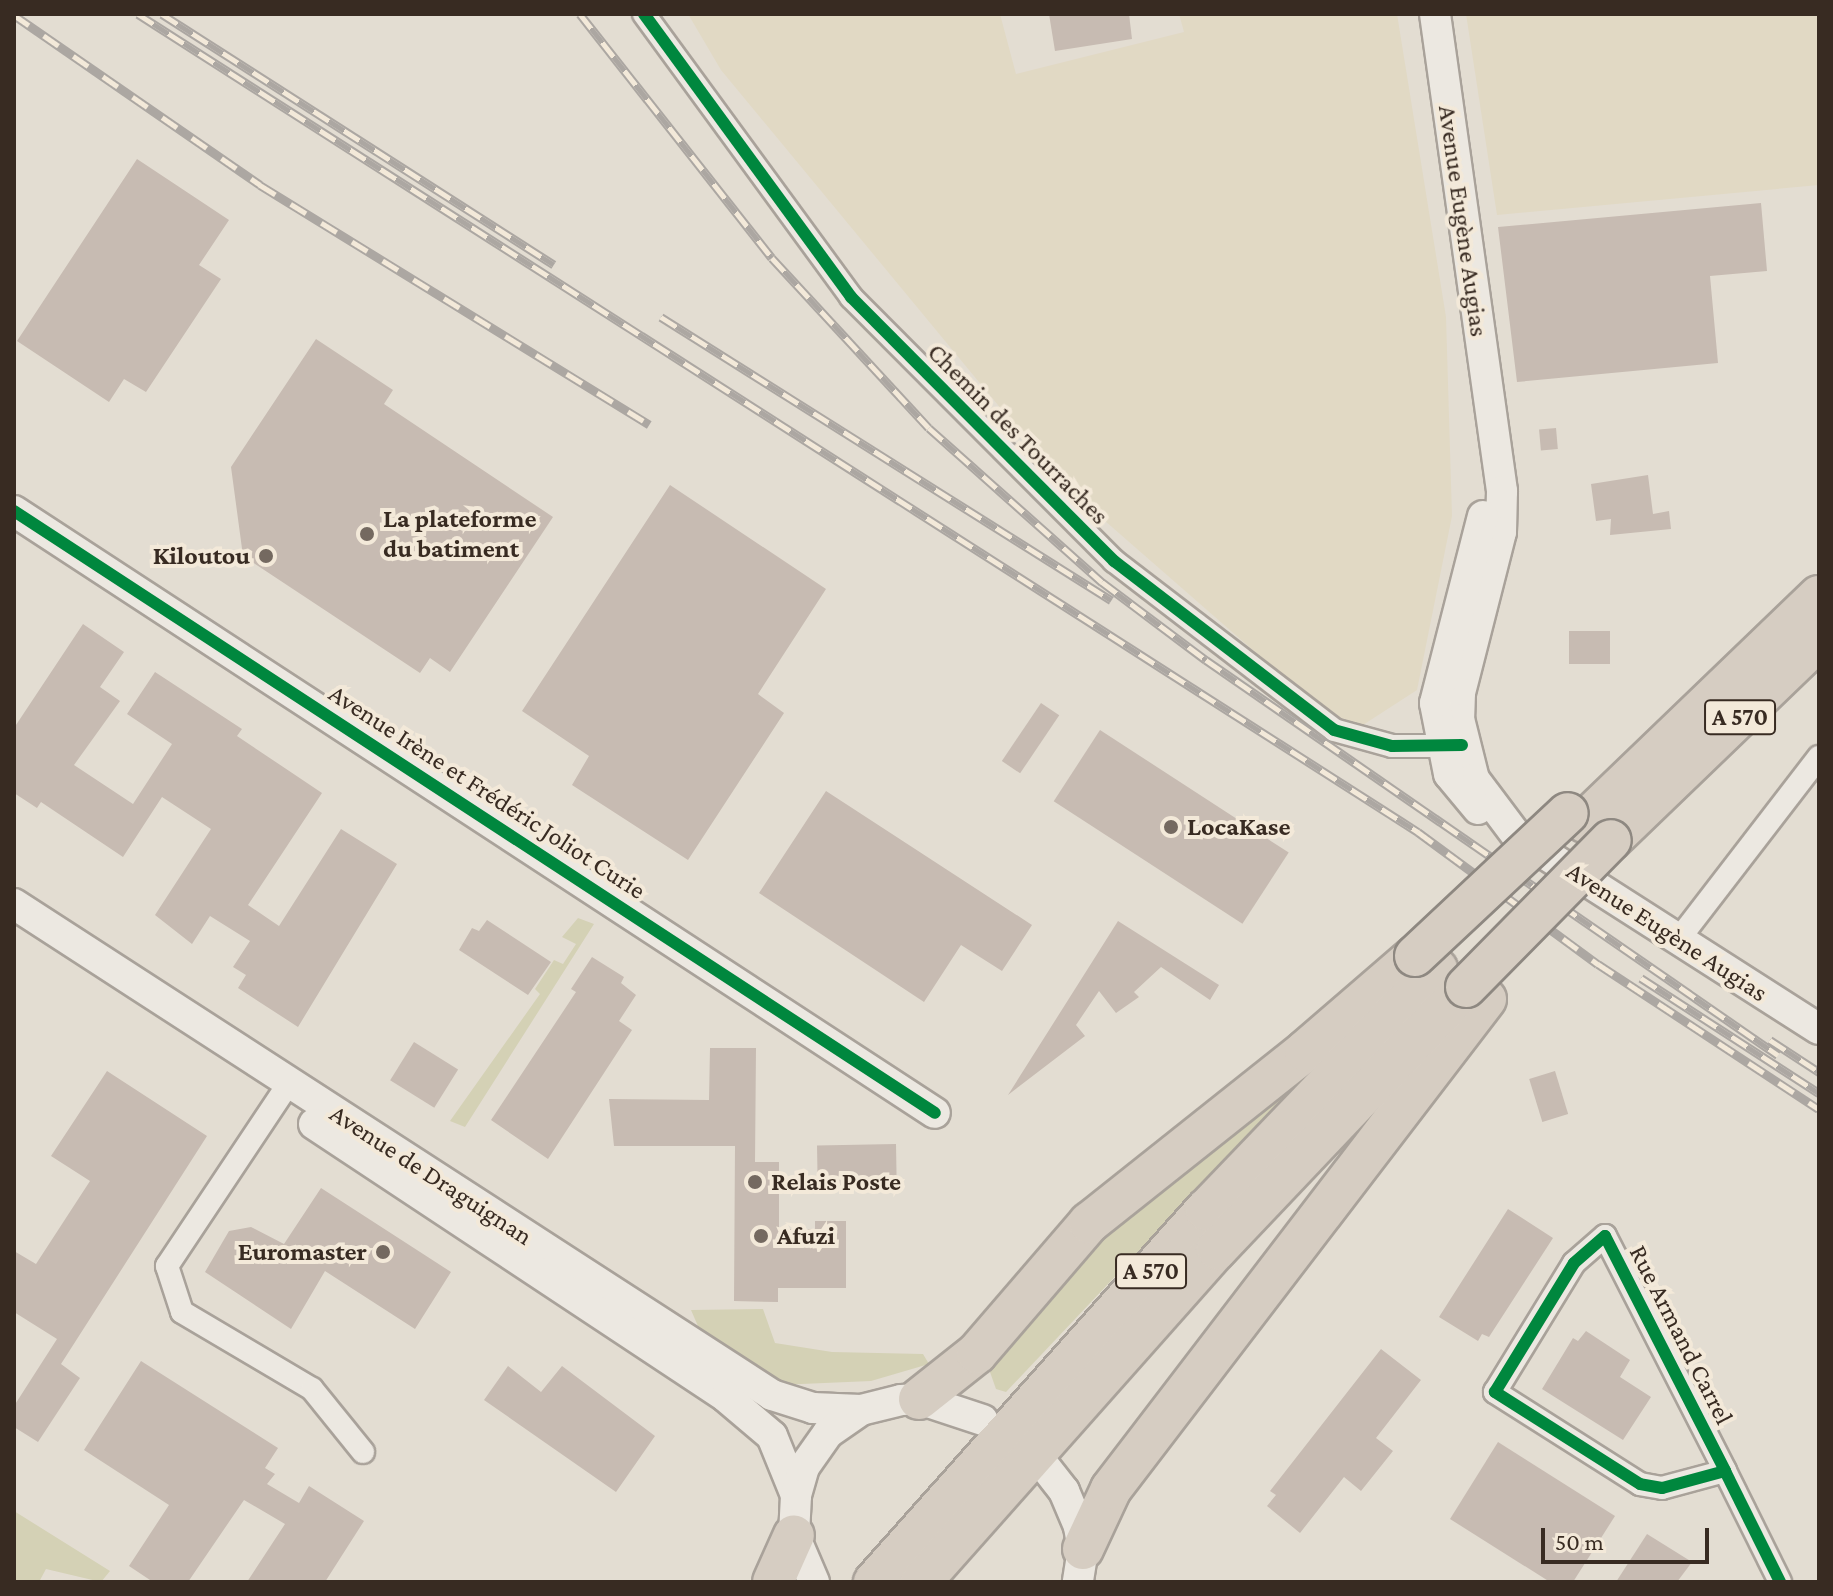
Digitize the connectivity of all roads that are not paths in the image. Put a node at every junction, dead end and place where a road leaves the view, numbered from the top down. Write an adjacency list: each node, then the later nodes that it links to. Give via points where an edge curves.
1 (644, 14): 6 (street, Chemin des Tourraches, via 851,297 1114,561 1334,730 1392,746)
2 (1435, 14): 6 (main road, Avenue Eugène Augias, via 1491,429 1481,528 1435,703)
3 (14, 511): 15 (main road, Avenue Irène et Frédéric Joliot Curie)
4 (1819, 596): 8 (highway, A 570, via 1723,689)
5 (1819, 640): 8 (highway, A 570, via 1661,794)
6 (1451, 746): 11 (main road, Avenue Eugène Augias, via 1449,774 1469,801)
7 (1819, 757): 11 (street)
8 (1598, 831): 12 (highway, A 570); 12 (highway)
9 (14, 904): 14 (main road, Avenue de Draguignan)
10 (14, 929): 14 (main road, Avenue de Draguignan)
11 (1678, 940): 13 (main road, Avenue Eugène Augias)
12 (1451, 978): 16 (highway, via 1305,1051 1089,1223 977,1353); 24 (highway, via 1111,1489); 27 (highway, A 570, via 1206,1210); 28 (highway, A 570)
13 (1819, 1029)
14 (283, 1091): 17 (main road, Avenue de Draguignan, via 772,1395 813,1408); 19 (street, via 167,1266 182,1312 312,1389); 22 (main road, Avenue de Draguignan, via 726,1397 772,1436)
15 (935, 1113)
16 (919, 1399): 17 (main road, Avenue de Draguignan); 18 (main road)
17 (861, 1410): 22 (main road, via 817,1447)
18 (983, 1420)
19 (363, 1452)
20 (1046, 1468): 24 (main road, via 1073,1506)
21 (1725, 1471): 21 (street, Rue Armand Carrel, via 1690,1402 1605,1236 1574,1263 1495,1392 1640,1484 1662,1488); 29 (street)
22 (796, 1495): 23 (main road)
23 (794, 1535): 25 (highway); 26 (main road)
24 (1081, 1572)
25 (773, 1582)
26 (814, 1582)
27 (874, 1582)
28 (921, 1582)
29 (1780, 1582)

